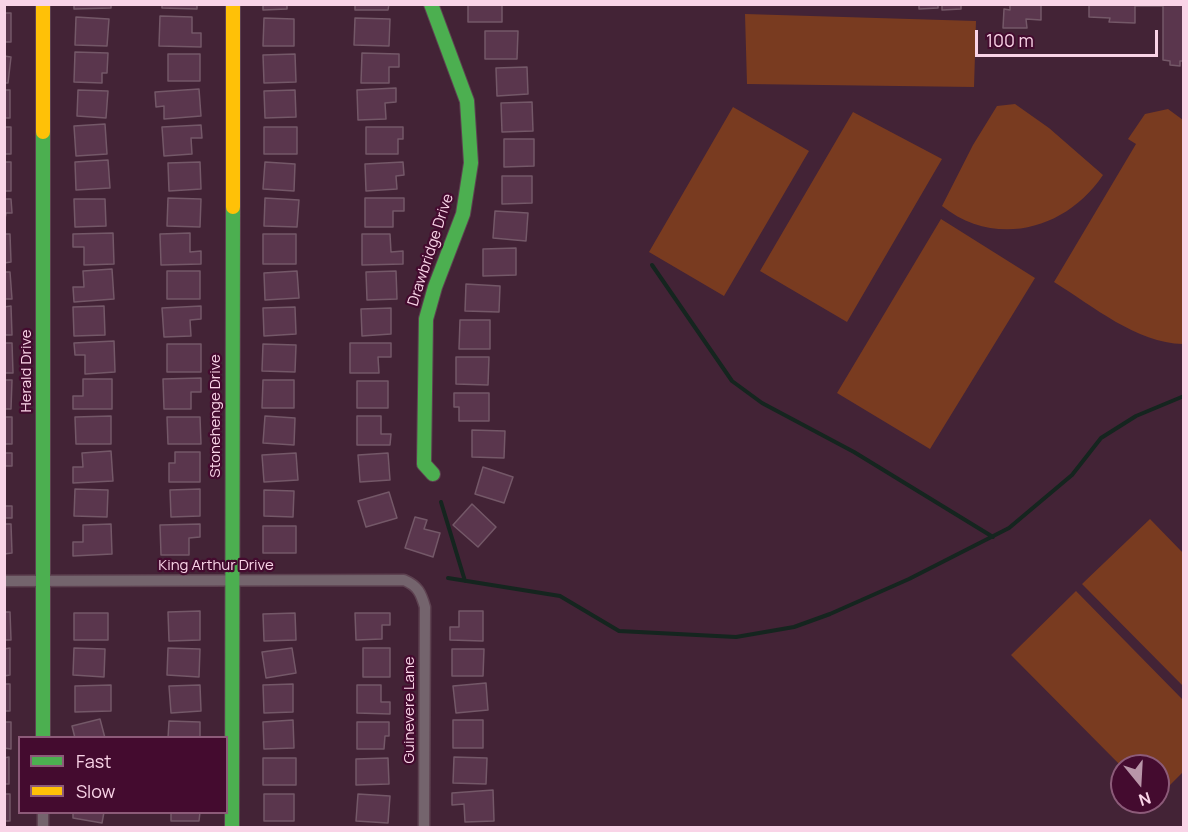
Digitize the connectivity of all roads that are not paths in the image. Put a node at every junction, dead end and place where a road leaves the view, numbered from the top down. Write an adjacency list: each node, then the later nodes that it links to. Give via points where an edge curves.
1 (43, 4): 6 (street, Herald Drive)
2 (233, 4): 7 (street, Stonehenge Drive)
3 (432, 4): 4 (street, Drawbridge Drive, via 467,101 471,162 463,214 426,319 424,464)
4 (433, 474)
5 (4, 581): 6 (street, King Arthur Drive)
6 (43, 581): 7 (street, King Arthur Drive); 9 (street, Herald Drive)
7 (233, 581): 8 (street, King Arthur Drive, via 404,580 414,584); 10 (street, Stonehenge Drive)
8 (421, 594): 11 (street, Guinevere Lane, via 425,608)
9 (43, 736)
10 (232, 828)
11 (424, 828)

